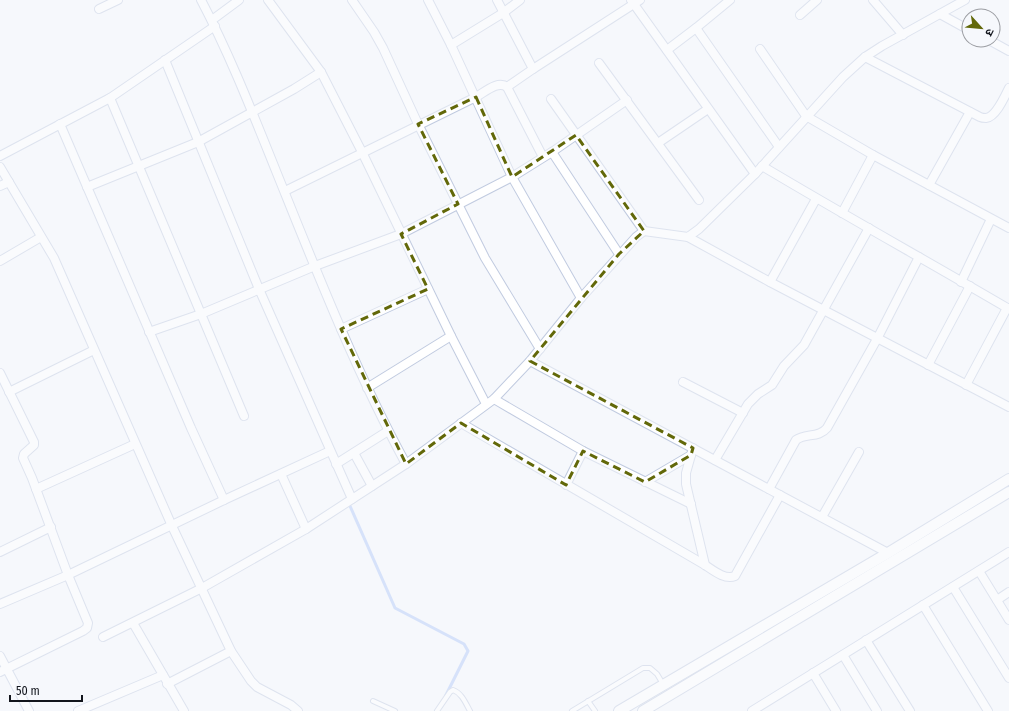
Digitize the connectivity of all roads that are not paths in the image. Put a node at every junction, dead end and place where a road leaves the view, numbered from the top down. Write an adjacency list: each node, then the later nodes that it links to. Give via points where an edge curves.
1 (118, 0): 14 (street)
2 (201, 0): 18 (street)
3 (238, 0): 18 (street)
4 (268, 0): 29 (street)
5 (352, 0): 41 (street, via 383,48)
6 (428, 0): 22 (street)
7 (497, 0): 15 (street)
8 (520, 0): 15 (street)
9 (730, 0): 20 (street)
10 (817, 0): 17 (street)
11 (873, 0): 21 (street)
12 (966, 0): 16 (street)
13 (635, 2): 24 (street); 28 (street)
14 (99, 10)
15 (502, 13): 22 (street); 28 (street)
16 (940, 14): 19 (street); 21 (street)
17 (800, 15)
18 (213, 23): 26 (street); 37 (street)
19 (961, 26)
20 (696, 28): 24 (street); 45 (street)
21 (903, 35): 25 (street)
22 (451, 45): 32 (street)
23 (760, 49): 39 (street)
24 (667, 50): 36 (street)
25 (865, 57): 38 (street); 39 (street)
26 (165, 60): 33 (street); 43 (street)
27 (599, 63): 35 (street)
28 (533, 69): 30 (street)
29 (321, 72): 37 (street); 46 (street)
30 (507, 87): 32 (street, via 499,84); 50 (street)
31 (1009, 88): 38 (street, via 992,116 980,117)
32 (476, 97): 41 (street); 55 (street)
33 (110, 98): 40 (street); 51 (street)
34 (551, 99): 42 (street)
35 (627, 100): 42 (street); 44 (street)
36 (708, 109): 44 (street); 54 (street)
37 (252, 112): 43 (street); 60 (street)
38 (970, 112): 57 (street)
39 (806, 116): 45 (street); 48 (street)
40 (60, 124): 49 (street); 59 (street)
41 (418, 124): 46 (street); 63 (street)
42 (576, 135): 47 (street); 68 (street)
43 (198, 142): 51 (street); 79 (street)
44 (658, 144): 62 (street)
45 (779, 148): 52 (street)
46 (362, 152): 60 (street); 69 (street)
47 (552, 152): 50 (street); 72 (street)
48 (873, 155): 57 (street); 64 (street)
49 (0, 156)
50 (543, 158): 55 (street)
51 (139, 166): 59 (street); 84 (street)
52 (762, 166): 54 (street); 61 (street)
53 (0, 167): 56 (street)
54 (755, 174): 71 (street, via 699,230)
55 (512, 177): 63 (street); 81 (street)
56 (9, 182): 58 (street); 70 (street)
57 (929, 185): 65 (street)
58 (0, 186)
59 (87, 187): 86 (street)
60 (285, 191): 75 (street)
61 (816, 199): 64 (street); 76 (street)
62 (699, 200)
63 (458, 204): 69 (street); 89 (street, via 485,258)
64 (842, 213): 66 (street)
65 (991, 219): 67 (street); 77 (street)
66 (869, 228): 73 (street); 83 (street)
67 (1009, 228)
68 (644, 231): 71 (street); 72 (street)
69 (400, 234): 75 (street); 80 (street)
70 (41, 237): 74 (street); 90 (street, via 54,258)
71 (688, 237): 76 (street)
72 (620, 254): 81 (street)
73 (919, 257): 77 (street); 88 (street)
74 (0, 261)
75 (315, 266): 79 (street); 85 (street)
76 (770, 282): 83 (street)
77 (961, 282): 78 (street)
78 (970, 286): 82 (street); 92 (street)
79 (259, 289): 84 (street); 106 (street)
80 (428, 289): 85 (street); 87 (street)
81 (581, 298): 89 (street)
82 (1008, 308): 95 (street)
83 (824, 310): 88 (street); 101 (street, via 802,349 784,366 772,385 754,398)
84 (201, 314): 86 (street); 102 (street)
85 (341, 328): 96 (street)
86 (149, 332): 125 (street)
87 (451, 336): 96 (street); 99 (street)
88 (877, 339): 92 (street); 120 (street, via 827,428 819,434 796,440)
89 (540, 349): 91 (street)
90 (94, 350): 97 (street); 105 (street)
91 (530, 361): 98 (street); 108 (street)
92 (928, 365): 95 (street)
93 (0, 373): 97 (street)
94 (683, 382): 101 (street)
95 (966, 385): 100 (street)
96 (367, 388): 104 (street)
97 (9, 392): 119 (street, via 34,442 23,458)
98 (494, 399): 99 (street); 107 (street)
99 (486, 404): 103 (street)
100 (1009, 407)
101 (743, 413): 111 (street)
102 (244, 416)
103 (461, 423): 113 (street); 118 (street)
104 (388, 431): 110 (street); 113 (street)
105 (135, 444): 119 (street); 129 (street)
106 (330, 451): 112 (street); 114 (street)
107 (583, 451): 116 (street); 118 (street)
108 (692, 452): 111 (street); 116 (street); 126 (street, via 686,473)
109 (859, 452): 128 (street)
110 (354, 453): 112 (street); 117 (street)
111 (715, 460): 120 (street)
112 (336, 464): 123 (street)
113 (406, 464): 117 (street)
114 (281, 474): 125 (street); 131 (street)
115 (1009, 479): 124 (street)
116 (645, 482): 126 (street)
117 (372, 486): 123 (street)
118 (566, 486): 135 (street)
119 (36, 489): 130 (street)
120 (768, 489): 122 (street)
121 (1009, 492): 127 (street)
122 (780, 495): 128 (street); 135 (street, via 736,576 723,576)
123 (352, 499): 131 (street)
124 (977, 499): 127 (street); 134 (street)
125 (224, 500): 129 (street)
126 (691, 504): 135 (street)
127 (983, 508): 169 (street)
128 (822, 517): 134 (street)
129 (172, 526): 137 (street); 139 (street)
130 (51, 527): 132 (street); 137 (street)
131 (306, 529): 139 (street)
132 (0, 552)
133 (1009, 552): 136 (street)
134 (888, 553): 156 (street)
135 (705, 566)
136 (979, 570): 138 (street); 141 (street)
137 (68, 575): 142 (street); 151 (street, via 88,623 87,628)
138 (953, 587): 143 (street); 154 (street)
139 (202, 588): 145 (street); 148 (street)
140 (1009, 592): 141 (street)
141 (997, 600): 144 (street)
142 (0, 604)
143 (923, 605): 147 (street); 174 (street)
144 (1009, 620)
145 (133, 623): 146 (street); 153 (street)
146 (103, 637)
147 (866, 640): 149 (street); 173 (street)
148 (231, 651): 155 (street); 162 (street, via 251,681)
149 (843, 655): 152 (street); 172 (street)
150 (0, 656): 151 (street)
151 (3, 671): 159 (street)
152 (813, 673): 170 (street); 171 (street)
153 (163, 675): 155 (street); 160 (street)
154 (1009, 678)
155 (167, 684): 161 (street)
156 (663, 685): 158 (lane, via 650,668 643,668); 168 (street)
157 (373, 701): 163 (lane)
158 (588, 701): 166 (lane); 167 (lane)
159 (28, 711)
160 (78, 711)
161 (184, 711)
162 (298, 711)
163 (395, 711)
164 (437, 711): 165 (lane, via 453,690 462,696)
165 (470, 711)
166 (572, 711)
167 (595, 711)
168 (619, 711)
169 (643, 711)
170 (752, 711)
171 (836, 711)
172 (877, 711)
173 (910, 711)
174 (988, 711)

